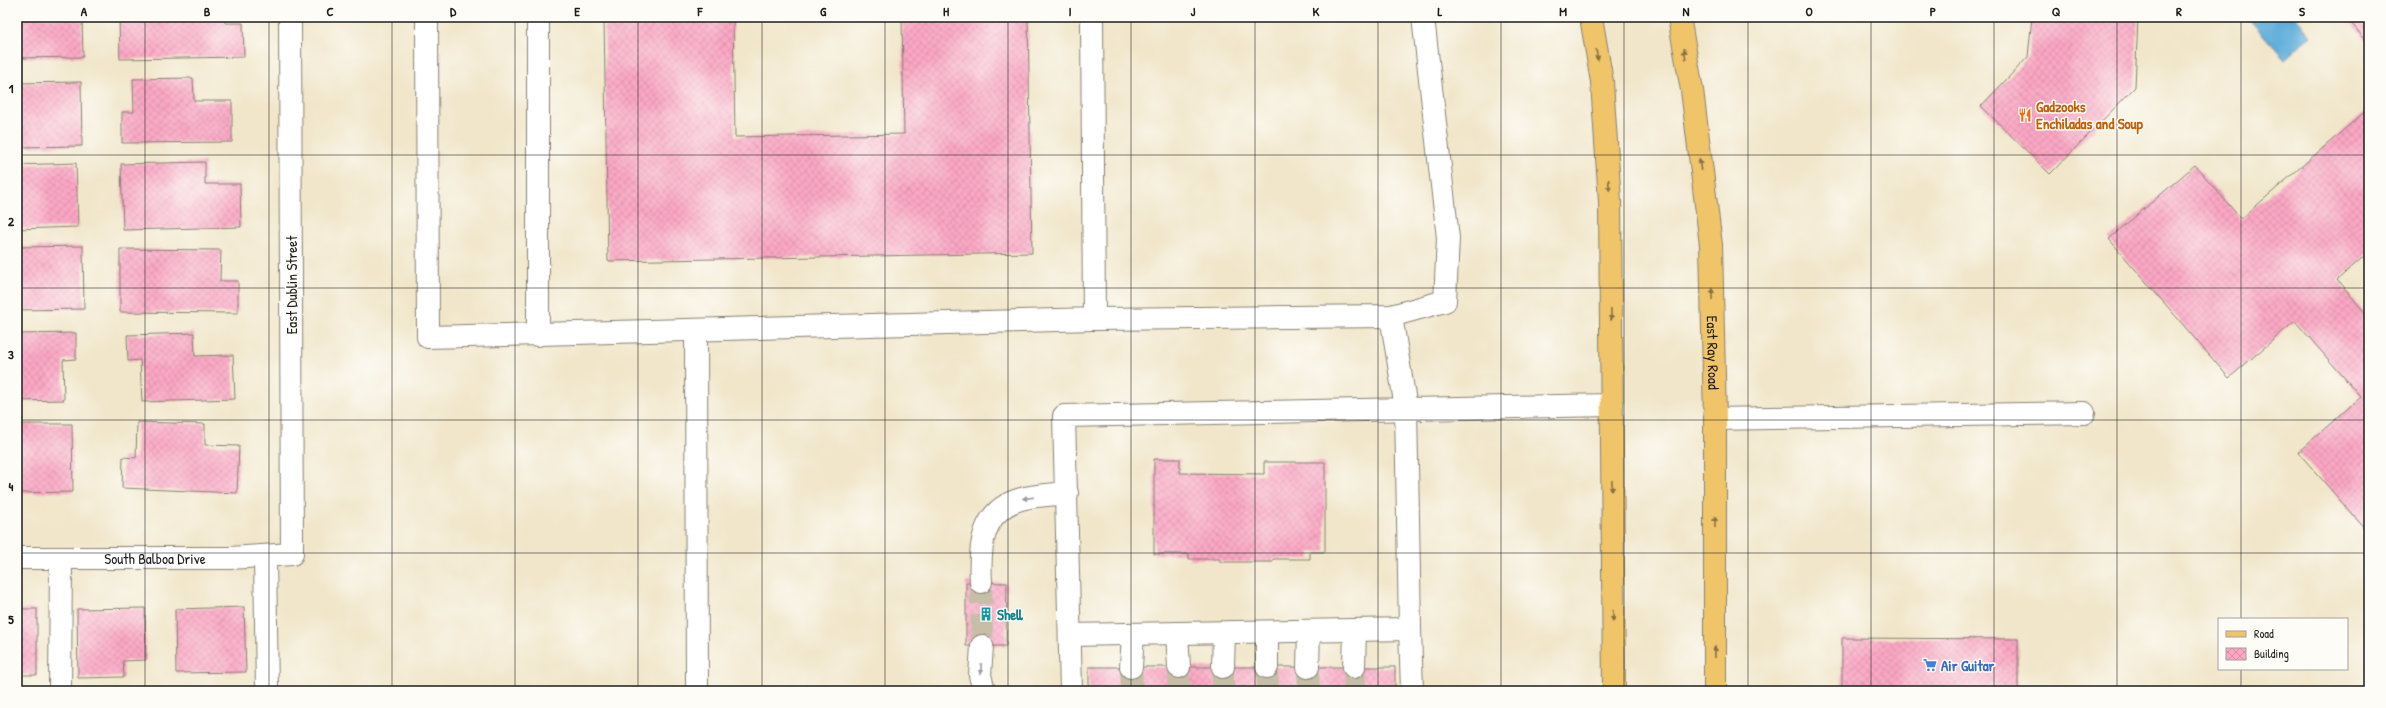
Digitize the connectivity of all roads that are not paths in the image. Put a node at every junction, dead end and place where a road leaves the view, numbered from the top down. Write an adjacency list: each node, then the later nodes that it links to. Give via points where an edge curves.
1 (290, 17): 17 (street, East Dublin Street)
2 (427, 17): 11 (street, via 428,337)
3 (538, 17): 11 (street)
4 (1092, 17): 9 (street)
5 (1423, 17): 8 (street, via 1448,238 1445,301)
6 (1590, 17): 12 (main road, one-way to 12, via 1602,82 1610,202)
7 (1678, 17): 15 (main road, East Ray Road, one-way to 7, via 1711,245 1692,90)
8 (1391, 316): 9 (street); 13 (street)
9 (1094, 319): 10 (street)
10 (696, 331): 11 (street); 39 (street)
11 (538, 335)
12 (1612, 405): 13 (street); 43 (main road, one-way to 43)
13 (1406, 408): 16 (street, via 1064,416); 22 (street)
14 (2084, 413): 15 (street)
15 (1714, 419): 44 (main road, East Ray Road, one-way to 15)
16 (1067, 493): 21 (street, one-way to 21, via 1020,499 999,511 983,534); 29 (street)
17 (292, 554): 18 (street, South Balboa Drive)
18 (265, 556): 20 (street, South Balboa Drive); 38 (street)
19 (17, 558): 20 (street, South Balboa Drive)
20 (61, 558): 37 (street)
21 (981, 582)
22 (1410, 629): 23 (street); 42 (street)
23 (1355, 630): 24 (street); 36 (street)
24 (1309, 631): 25 (street); 35 (street)
25 (1267, 632): 27 (street); 34 (street)
26 (1177, 633): 27 (street); 28 (street); 32 (street)
27 (1224, 633): 33 (street)
28 (1133, 634): 29 (street); 31 (street)
29 (1070, 635): 41 (street)
30 (982, 646): 40 (street, one-way to 40, via 980,675)
31 (1132, 667)
32 (1179, 667)
33 (1223, 667)
34 (1267, 667)
35 (1308, 667)
36 (1354, 667)
37 (60, 691)
38 (267, 691)
39 (697, 691)
40 (984, 691)
41 (1071, 691)
42 (1412, 691)
43 (1614, 691)
44 (1715, 691)

